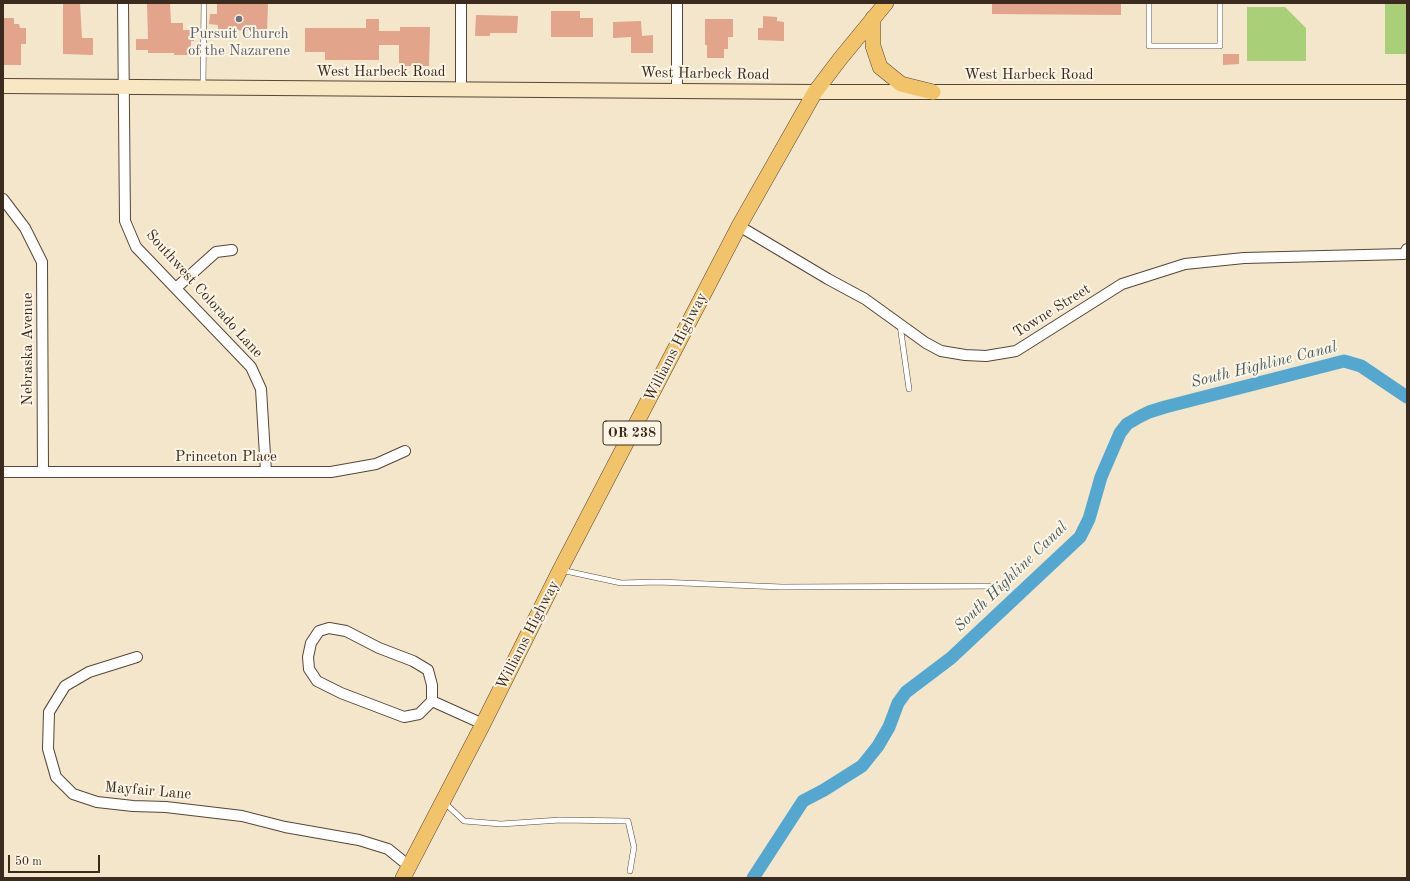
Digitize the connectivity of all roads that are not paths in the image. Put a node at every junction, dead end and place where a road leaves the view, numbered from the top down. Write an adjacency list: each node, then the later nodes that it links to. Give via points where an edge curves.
1 (123, 3): 10 (street, Southwest Colorado Lane)
2 (204, 3): 11 (lane)
3 (461, 3): 12 (street)
4 (677, 3): 13 (street)
5 (886, 3): 8 (main road, Williams Highway / OR 238)
6 (1149, 3): 7 (lane, via 1149,46 1220,46)
7 (1220, 3)
8 (873, 18): 14 (main road, Williams Highway / OR 238); 15 (main road, via 873,46 880,67 901,84)
9 (3, 86): 10 (street, West Harbeck Road)
10 (125, 88): 11 (street, West Harbeck Road); 21 (street, Southwest Colorado Lane, via 125,221 136,247)
11 (203, 88): 12 (street, West Harbeck Road)
12 (461, 89): 13 (street, West Harbeck Road)
13 (677, 90): 14 (street, West Harbeck Road)
14 (815, 92): 15 (street, West Harbeck Road); 18 (main road, Williams Highway / OR 238)
15 (933, 92): 16 (street, West Harbeck Road)
16 (1407, 92)
17 (3, 199): 25 (street, Nebraska Avenue, via 24,228 42,262)
18 (739, 226): 22 (street, Towne Street, via 865,299); 28 (main road, Williams Highway / OR 238)
19 (1407, 249): 22 (street, Towne Street, via 1404,254 1244,258 1185,264 1122,284 1016,351 986,356 941,350 926,343)
20 (232, 250): 21 (street, via 216,252)
21 (176, 288): 27 (street, Southwest Colorado Lane, via 251,367 261,389)
22 (900, 324): 23 (lane)
23 (909, 389)
24 (405, 451): 27 (street, Princeton Place, via 376,464 331,472)
25 (43, 471): 26 (street); 27 (street, Princeton Place)
26 (3, 472)
27 (266, 472)
28 (560, 570): 29 (lane, via 621,583 782,587); 32 (main road, Williams Highway / OR 238)
29 (1006, 586)
30 (137, 657): 35 (street, Mayfair Lane, via 89,672 65,686 49,712 48,749 56,777 73,794 97,802 242,816 285,828 359,840 388,849)
31 (432, 701): 31 (street, via 428,670 413,661 346,631 328,628 319,631 311,643 309,669 317,681 341,693 404,717 418,714); 32 (street)
32 (483, 724): 33 (main road, Williams Highway / OR 238)
33 (442, 801): 34 (lane, via 464,821 501,824 560,820 628,821 634,847); 35 (main road, Williams Highway / OR 238)
34 (630, 871)
35 (406, 872)

